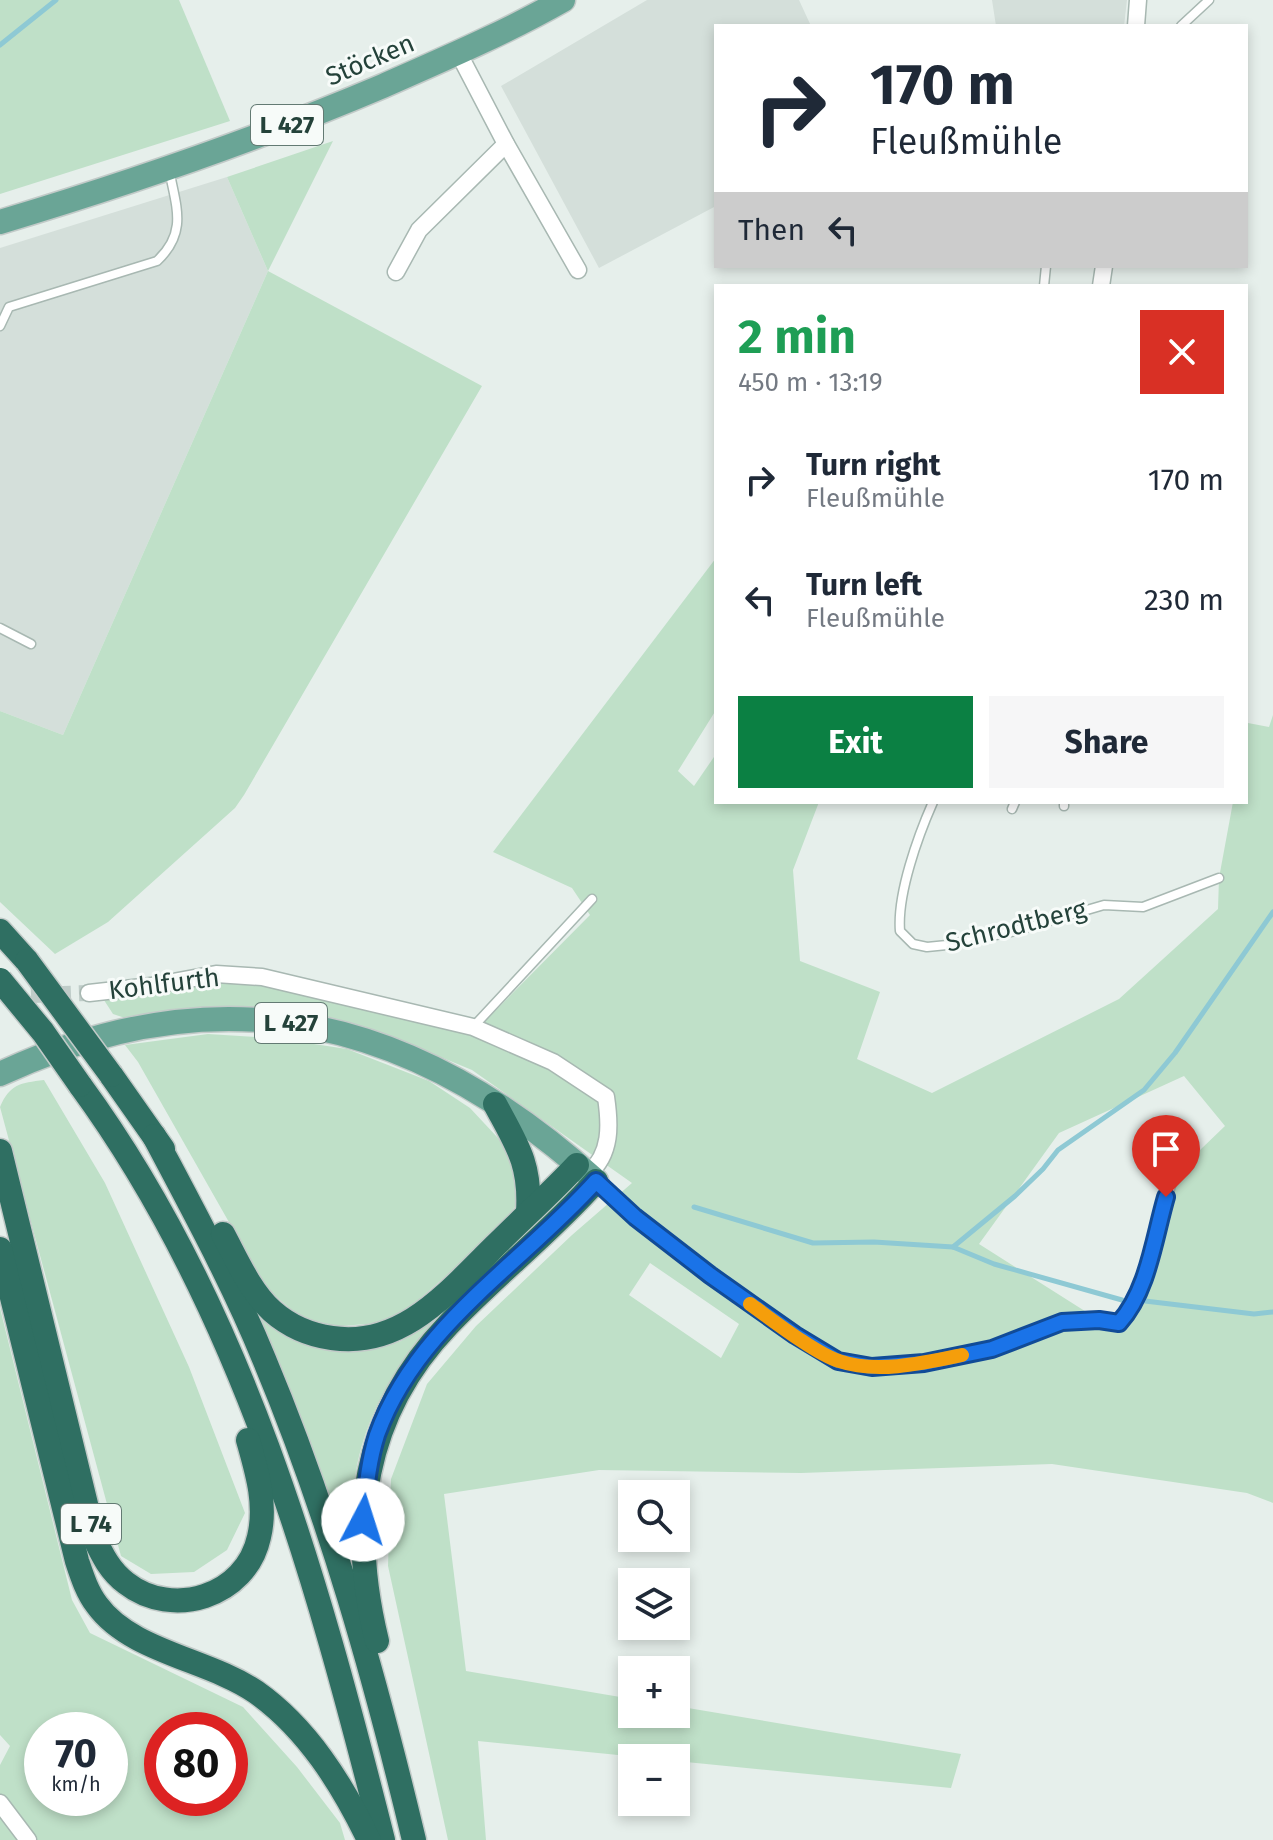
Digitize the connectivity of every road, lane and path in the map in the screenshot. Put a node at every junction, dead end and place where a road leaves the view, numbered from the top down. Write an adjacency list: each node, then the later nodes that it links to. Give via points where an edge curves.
1 (563, 0): 6 (main road, Stöcken / L 427)
2 (1138, 0): 4 (street)
3 (1209, 0): 5 (lane)
4 (1136, 24)
5 (1183, 24)
6 (459, 54): 7 (street); 8 (main road, Stöcken / L 427)
7 (506, 144): 10 (street); 11 (street, via 419,230)
8 (169, 169): 9 (main road, Stöcken / L 427); 12 (lane, via 178,230 169,250 157,261 9,307)
9 (0, 222)
10 (578, 270)
11 (396, 272)
12 (0, 326)
13 (0, 628): 14 (lane)
14 (31, 644)
15 (932, 804): 16 (lane, Schrodtberg, via 913,855 899,924 913,944 927,947 989,937 1104,905 1143,907)
16 (1219, 878)
17 (592, 899): 21 (lane)
18 (0, 931): 24 (highway, bridge)
19 (0, 980): 30 (highway, L 74, bridge, via 43,1032 129,1157 177,1241)
20 (89, 993): 21 (street, Kohlfurth, via 216,974 262,977)
21 (473, 1027): 26 (street, Kohlfurth, via 553,1062 606,1097 605,1152)
22 (0, 1074): 23 (main road, L 427, via 71,1044 127,1030 258,1020 334,1030 387,1046)
23 (495, 1104): 26 (main road, L 427); 28 (highway, via 523,1155)
24 (154, 1136): 28 (highway, via 270,1309 321,1336 361,1340 400,1329 432,1306); 31 (highway, via 264,1357 355,1618)
25 (0, 1151): 30 (highway, L 74, via 94,1537 108,1565 129,1585 164,1600 189,1600 228,1585 252,1557 260,1537 262,1502 248,1440)
26 (587, 1173): 27 (lane, via 635,1217 795,1335 838,1361 872,1367 992,1349 1062,1322 1119,1323 1140,1289); 28 (highway); 31 (highway, via 425,1351 389,1405 377,1437 366,1490 364,1554 387,1681)
27 (1175, 1174)
28 (528, 1212)
29 (0, 1249): 34 (highway, L 74, via 77,1561 97,1605 135,1636 229,1676 278,1709 320,1755)
30 (247, 1393): 35 (highway, L 74, via 326,1626)
31 (392, 1754): 36 (highway)
32 (0, 1803): 33 (street)
33 (28, 1840)
34 (369, 1840)
35 (383, 1840)
36 (414, 1840)

